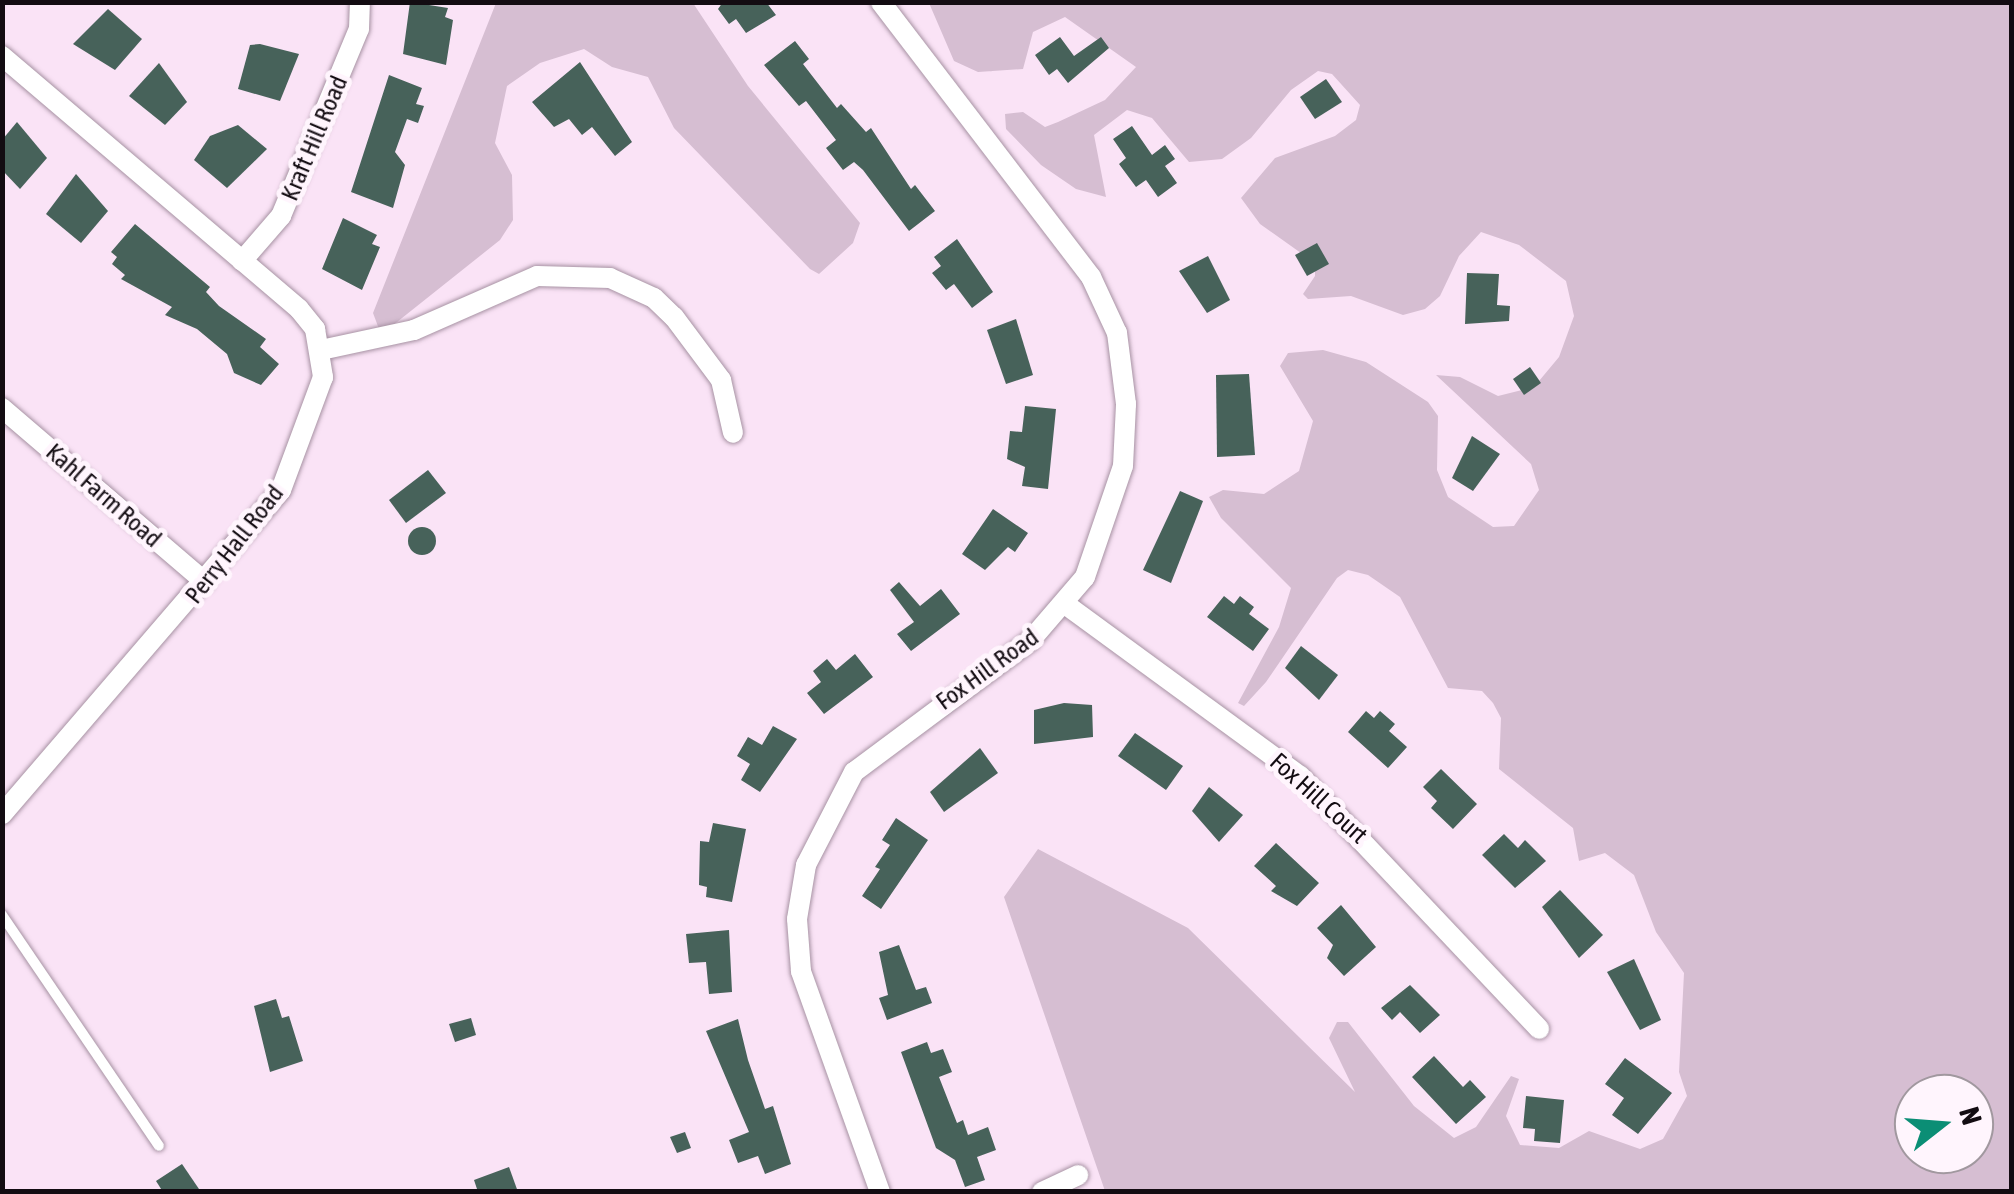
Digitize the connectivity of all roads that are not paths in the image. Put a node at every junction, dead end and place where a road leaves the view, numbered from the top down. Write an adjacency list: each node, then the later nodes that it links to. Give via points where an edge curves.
1 (360, 2): 4 (street, Kraft Hill Road, via 359,29 281,216)
2 (881, 2): 9 (street, Fox Hill Road, via 1055,224 1091,276 1118,334 1126,404 1123,466 1085,577)
3 (2, 56): 4 (street)
4 (242, 260): 5 (street, via 300,309)
5 (321, 350): 7 (street, via 414,330 537,276 610,278 654,298 686,332 721,380); 8 (street, Perry Hall Road, via 322,377 281,490)
6 (2, 408): 8 (street, Kahl Farm Road)
7 (733, 433)
8 (205, 582): 10 (street, Perry Hall Road)
9 (1065, 604): 12 (street, Fox Hill Court, via 1300,776); 15 (street, Fox Hill Road, via 1030,642 854,772 806,865 797,919 801,971)
10 (2, 814)
11 (2, 914): 13 (lane)
12 (1540, 1029)
13 (159, 1146)
14 (1078, 1174): 16 (street)
15 (880, 1192)
16 (1042, 1192)

